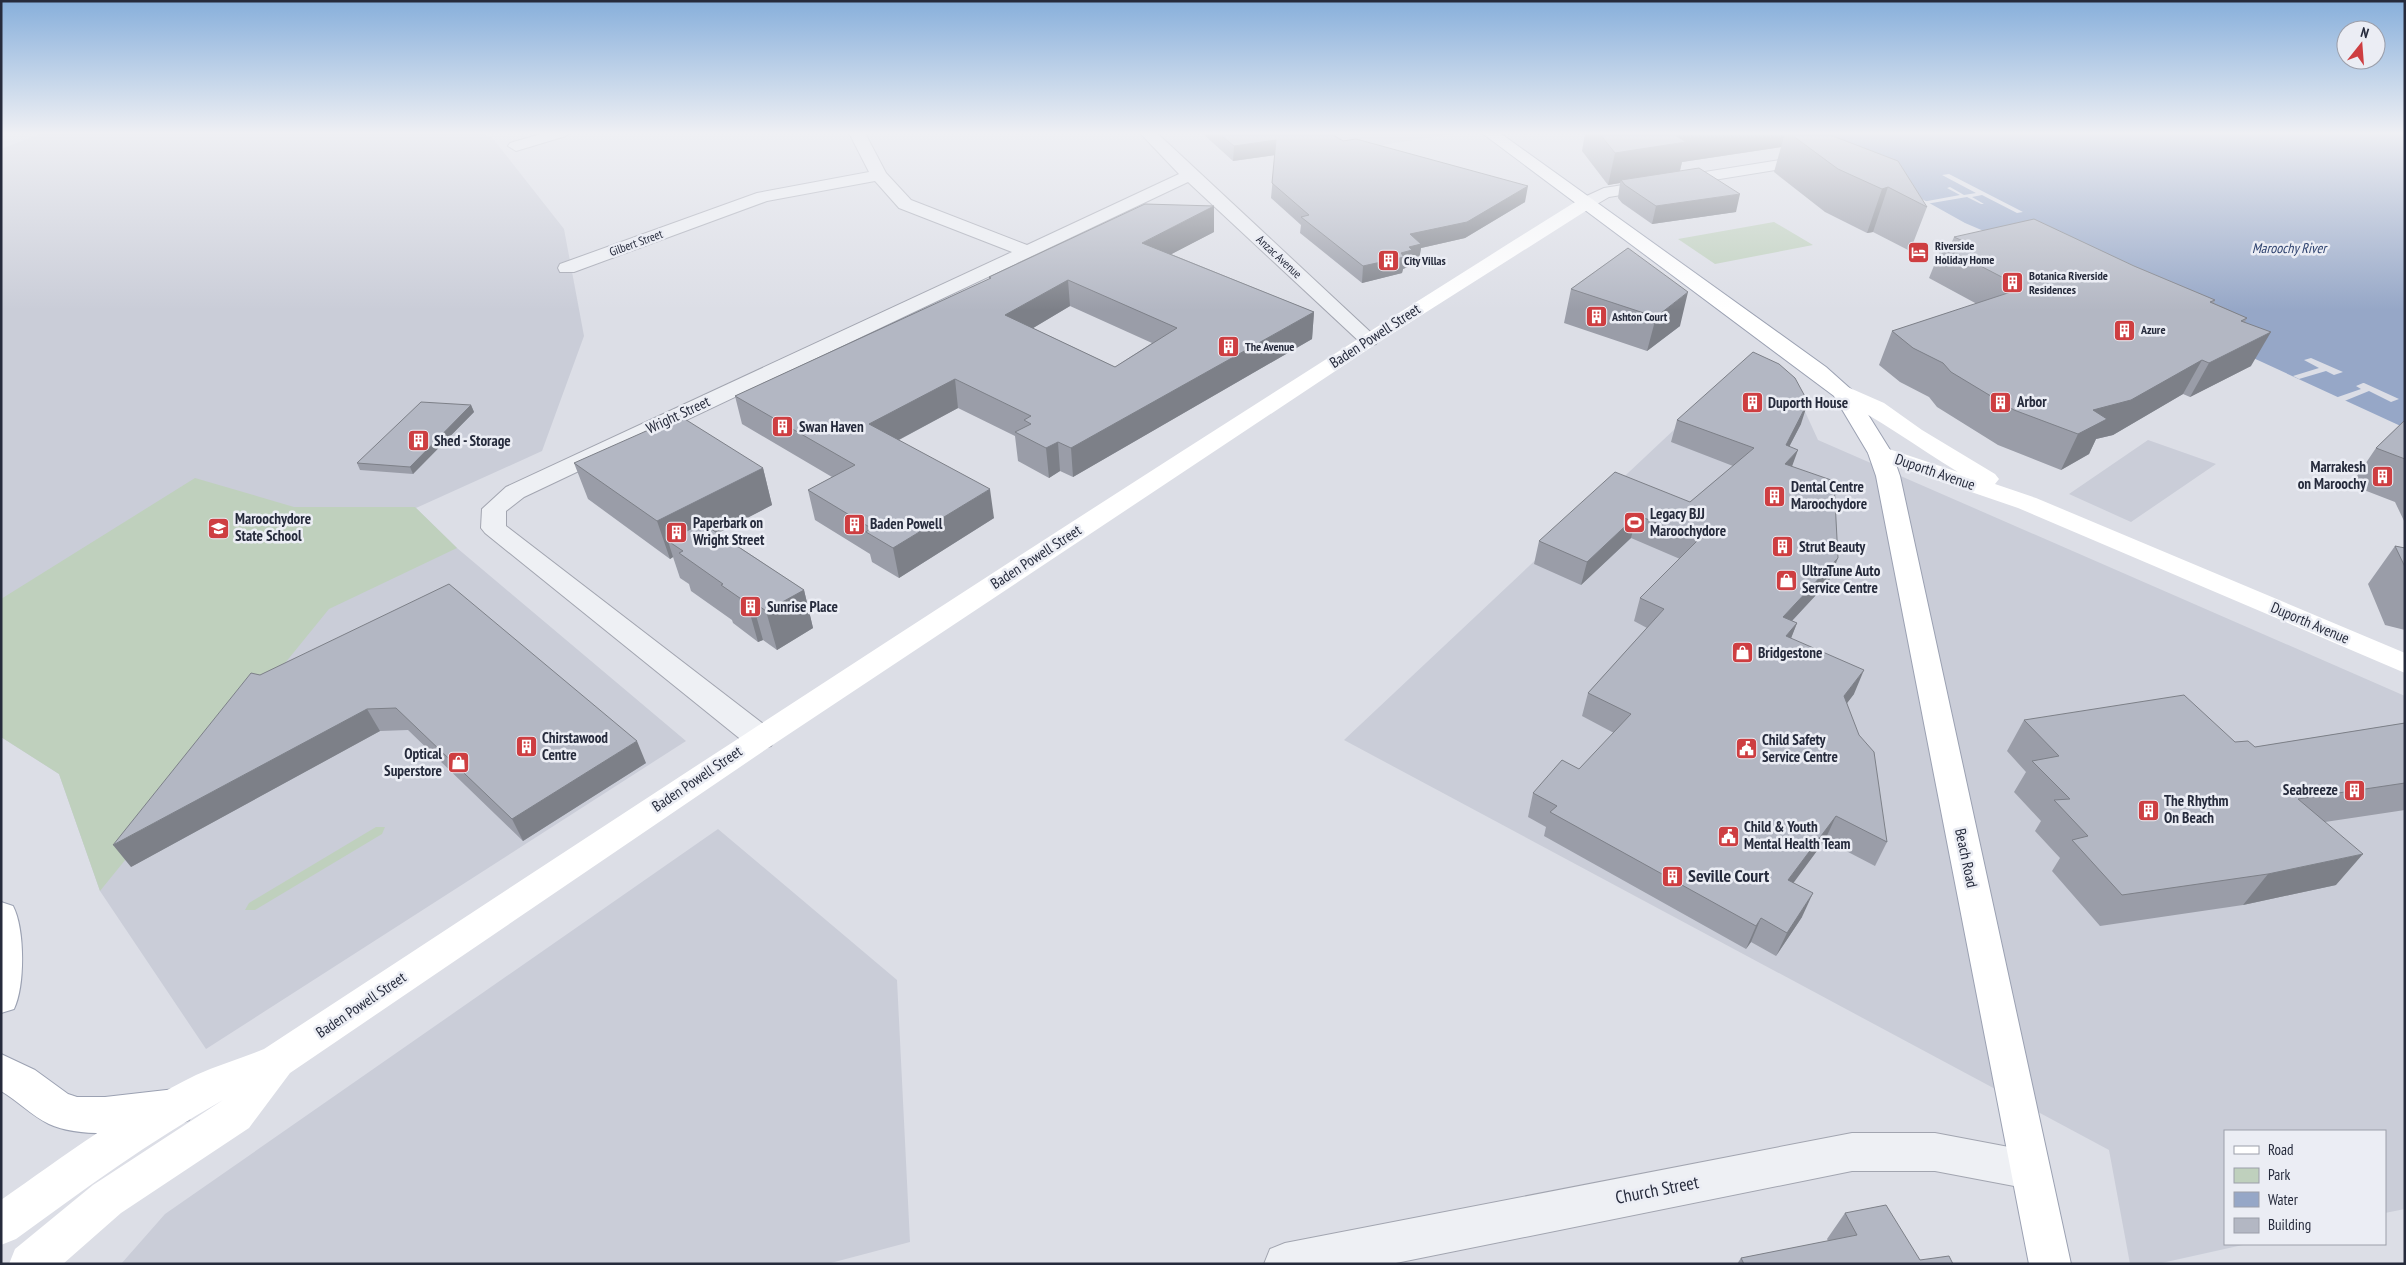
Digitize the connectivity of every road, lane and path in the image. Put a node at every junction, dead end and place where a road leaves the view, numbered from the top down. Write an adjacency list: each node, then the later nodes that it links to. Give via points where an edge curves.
1 (788, 192): 9 (street, Gilbert Street, via 762,197)
2 (894, 192): 8 (street, via 905,204)
3 (1153, 192): 8 (street, Wright Street)
4 (1208, 192): 10 (street, Anzac Avenue)
5 (1571, 192): 7 (street, Duporth Avenue)
6 (1610, 192): 7 (street, Baden Powell Street)
7 (1586, 203): 10 (street, Baden Powell Street); 11 (street, Duporth Avenue)
8 (1027, 251): 15 (street, Wright Street, via 515,492 494,509 494,528)
9 (568, 268)
10 (1369, 340): 15 (street, Baden Powell Street)
11 (1843, 392): 12 (street, Duporth Avenue); 13 (street, via 1876,408 1914,435)
12 (1880, 453): 13 (street, Duporth Avenue); 21 (street, Beach Road, via 1888,476)
13 (2027, 503): 14 (street, Duporth Avenue)
14 (2405, 664)
15 (760, 738): 18 (street, Baden Powell Street)
16 (1, 916): 17 (street, via 4,955)
17 (1, 998)
18 (277, 1061): 20 (street, Baden Powell Street, via 211,1086); 23 (street, Baden Powell Street, via 235,1115 107,1200)
19 (1, 1071): 20 (street, via 66,1112 115,1114)
20 (175, 1107): 22 (street, Baden Powell Street, via 81,1167)
21 (2030, 1170): 24 (street, Church Street, via 1935,1152 1852,1152); 25 (street, Beach Road)
22 (1, 1225)
23 (30, 1264)
24 (1285, 1264)
25 (2050, 1264)

